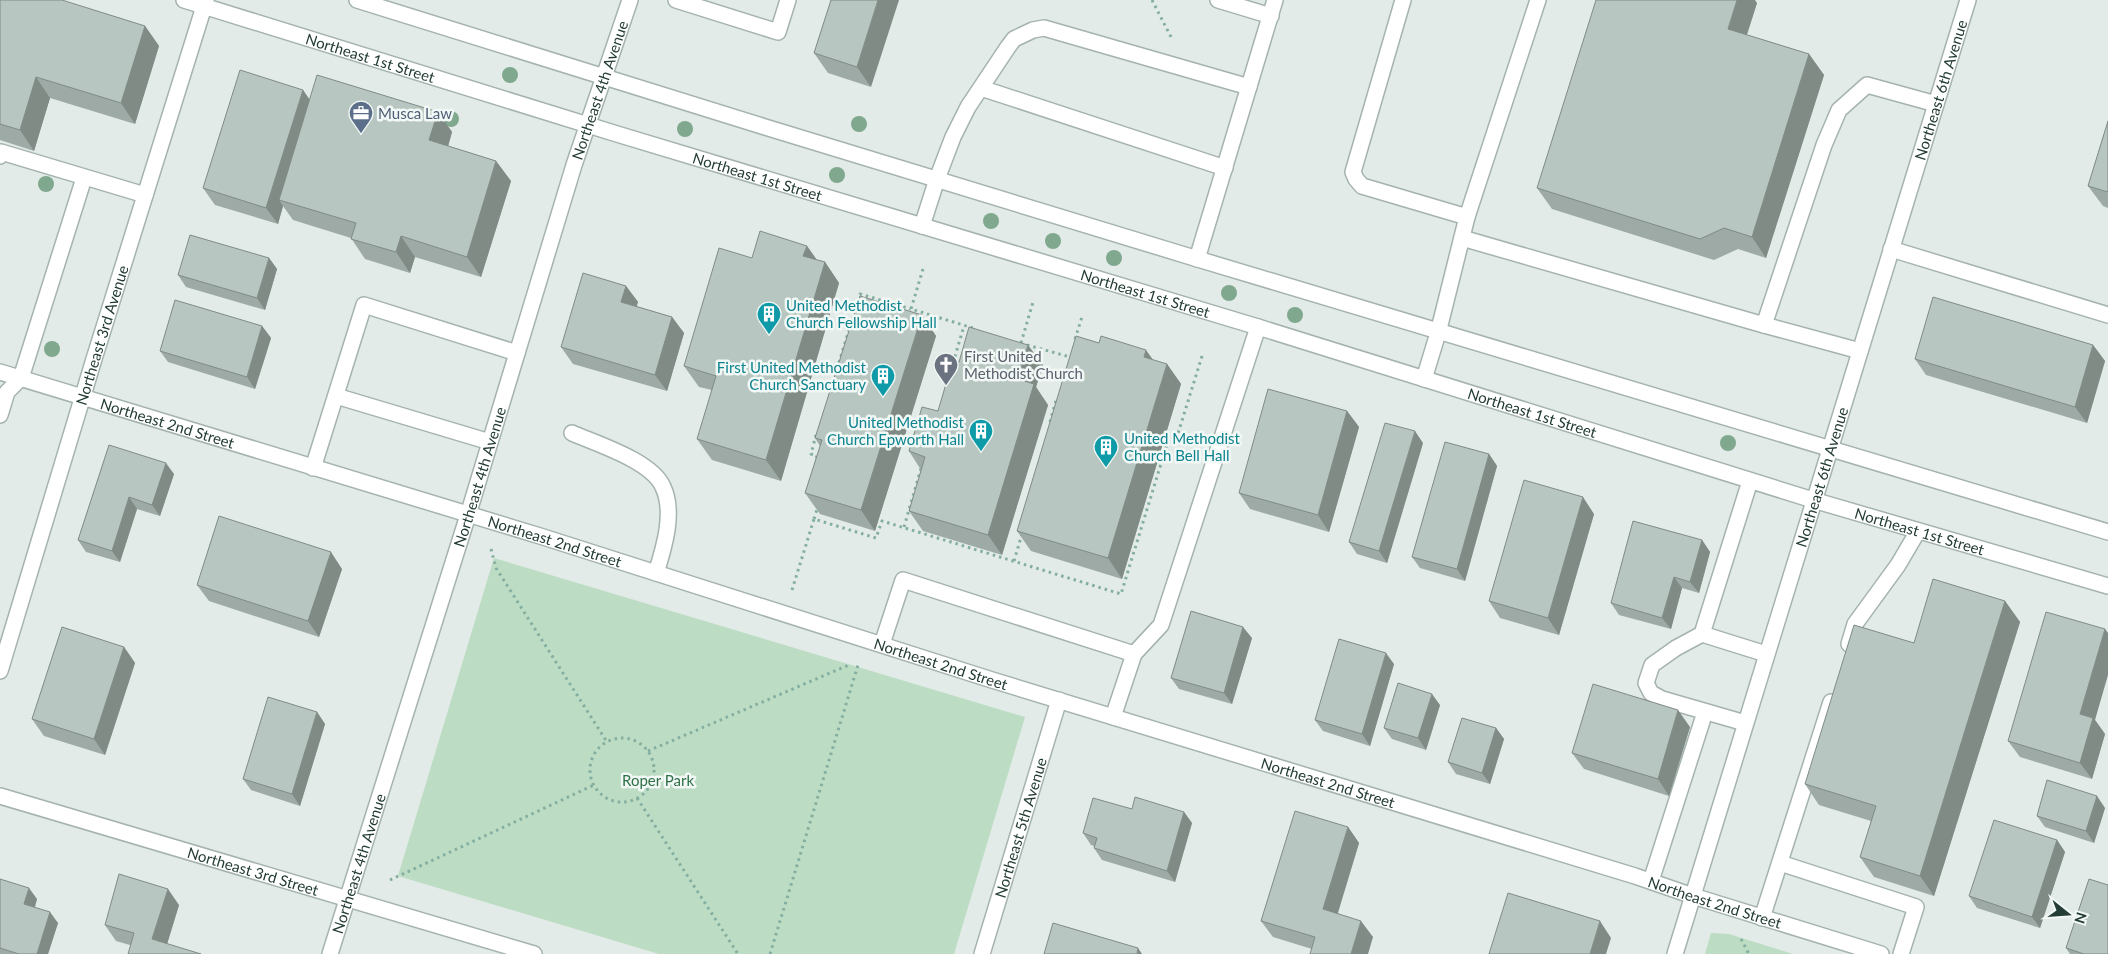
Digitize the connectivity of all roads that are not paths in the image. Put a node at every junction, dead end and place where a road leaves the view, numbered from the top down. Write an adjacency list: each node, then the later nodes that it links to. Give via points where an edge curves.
1 (184, 0): 11 (street, Northeast 1st Street)
2 (357, 0): 13 (street)
3 (630, 0): 13 (street, Northeast 4th Avenue)
4 (676, 0): 5 (street, via 778,32)
5 (788, 0)
6 (1218, 0): 12 (street)
7 (1276, 0): 12 (street)
8 (1403, 0): 23 (street, via 1353,172 1362,186)
9 (1538, 0): 23 (street)
10 (1968, 0): 16 (street, Northeast 6th Avenue)
11 (205, 3): 17 (street, Northeast 1st Street); 22 (street, Northeast 3rd Avenue)
12 (1271, 16): 14 (street)
13 (604, 77): 17 (street, Northeast 4th Avenue); 21 (street)
14 (1249, 87): 15 (street, via 1044,28 1014,39); 19 (street)
15 (982, 88): 19 (street); 21 (street, via 968,107)
16 (1936, 104): 26 (street, Northeast 6th Avenue); 29 (street, via 1866,85 1839,110 1824,145)
17 (588, 125): 24 (street, Northeast 1st Street); 33 (street, Northeast 4th Avenue)
18 (1, 154): 20 (street)
19 (1225, 168): 27 (street)
20 (84, 178): 22 (street); 35 (street)
21 (936, 179): 24 (street); 27 (street)
22 (145, 195): 38 (street, Northeast 3rd Avenue)
23 (1467, 217): 25 (street)
24 (922, 226): 30 (street, Northeast 1st Street)
25 (1462, 238): 29 (street); 31 (street)
26 (1891, 249): 28 (street); 32 (street, Northeast 6th Avenue)
27 (1198, 259): 31 (street)
28 (2108, 315)
29 (1764, 325): 32 (street)
30 (1258, 327): 36 (street, Northeast 1st Street); 53 (street, via 1161,625)
31 (1438, 333): 36 (street); 42 (street)
32 (1860, 352): 42 (street, Northeast 6th Avenue)
33 (517, 353): 37 (street, via 364,306); 41 (street, Northeast 4th Avenue)
34 (0, 372): 35 (street, Northeast 2nd Street)
35 (21, 378): 38 (street, Northeast 2nd Street); 39 (street, via 7,392)
36 (1424, 379): 44 (street, Northeast 1st Street)
37 (336, 396): 41 (street); 43 (street)
38 (82, 398): 43 (street, Northeast 2nd Street); 56 (street, Northeast 3rd Avenue)
39 (0, 415)
40 (572, 433): 49 (street, via 648,468 663,486 668,510 666,539)
41 (490, 442): 46 (street, Northeast 4th Avenue)
42 (1828, 451): 45 (street, Northeast 6th Avenue); 48 (street)
43 (313, 468): 46 (street, Northeast 2nd Street)
44 (1750, 481): 45 (street, Northeast 1st Street); 51 (street)
45 (1813, 500): 47 (street, Northeast 1st Street); 54 (street, Northeast 6th Avenue)
46 (468, 515): 49 (street, Northeast 2nd Street); 66 (street, Northeast 4th Avenue)
47 (1918, 531): 50 (street, Northeast 1st Street); 55 (street, via 1898,565 1855,624)
48 (2108, 532)
49 (656, 573): 52 (street, Northeast 2nd Street)
50 (2108, 586)
51 (1702, 634): 54 (street); 59 (street, via 1652,665 1646,683 1650,693 1662,699)
52 (882, 644): 53 (street, via 903,580); 58 (street, Northeast 2nd Street)
53 (1134, 654): 60 (street)
54 (1766, 654): 61 (street, Northeast 6th Avenue)
55 (1844, 661)
56 (0, 671)
57 (1835, 688): 63 (street)
58 (1059, 700): 60 (street, Northeast 2nd Street); 70 (street, Northeast 5th Avenue)
59 (1705, 712): 61 (street); 64 (street)
60 (1113, 717): 64 (street, Northeast 2nd Street)
61 (1745, 724): 65 (street, Northeast 6th Avenue)
62 (0, 796): 66 (street, Northeast 3rd Street)
63 (1780, 863): 67 (street); 73 (street, via 1916,907)
64 (1651, 881): 65 (street, Northeast 2nd Street)
65 (1693, 896): 67 (street, Northeast 2nd Street); 71 (street, Northeast 6th Avenue)
66 (346, 899): 68 (street, Northeast 4th Avenue); 69 (street, Northeast 3rd Street)
67 (1762, 918): 72 (street, Northeast 2nd Street)
68 (330, 954)
69 (534, 954)
70 (982, 954)
71 (1675, 954)
72 (1881, 954)
73 (1901, 954)

